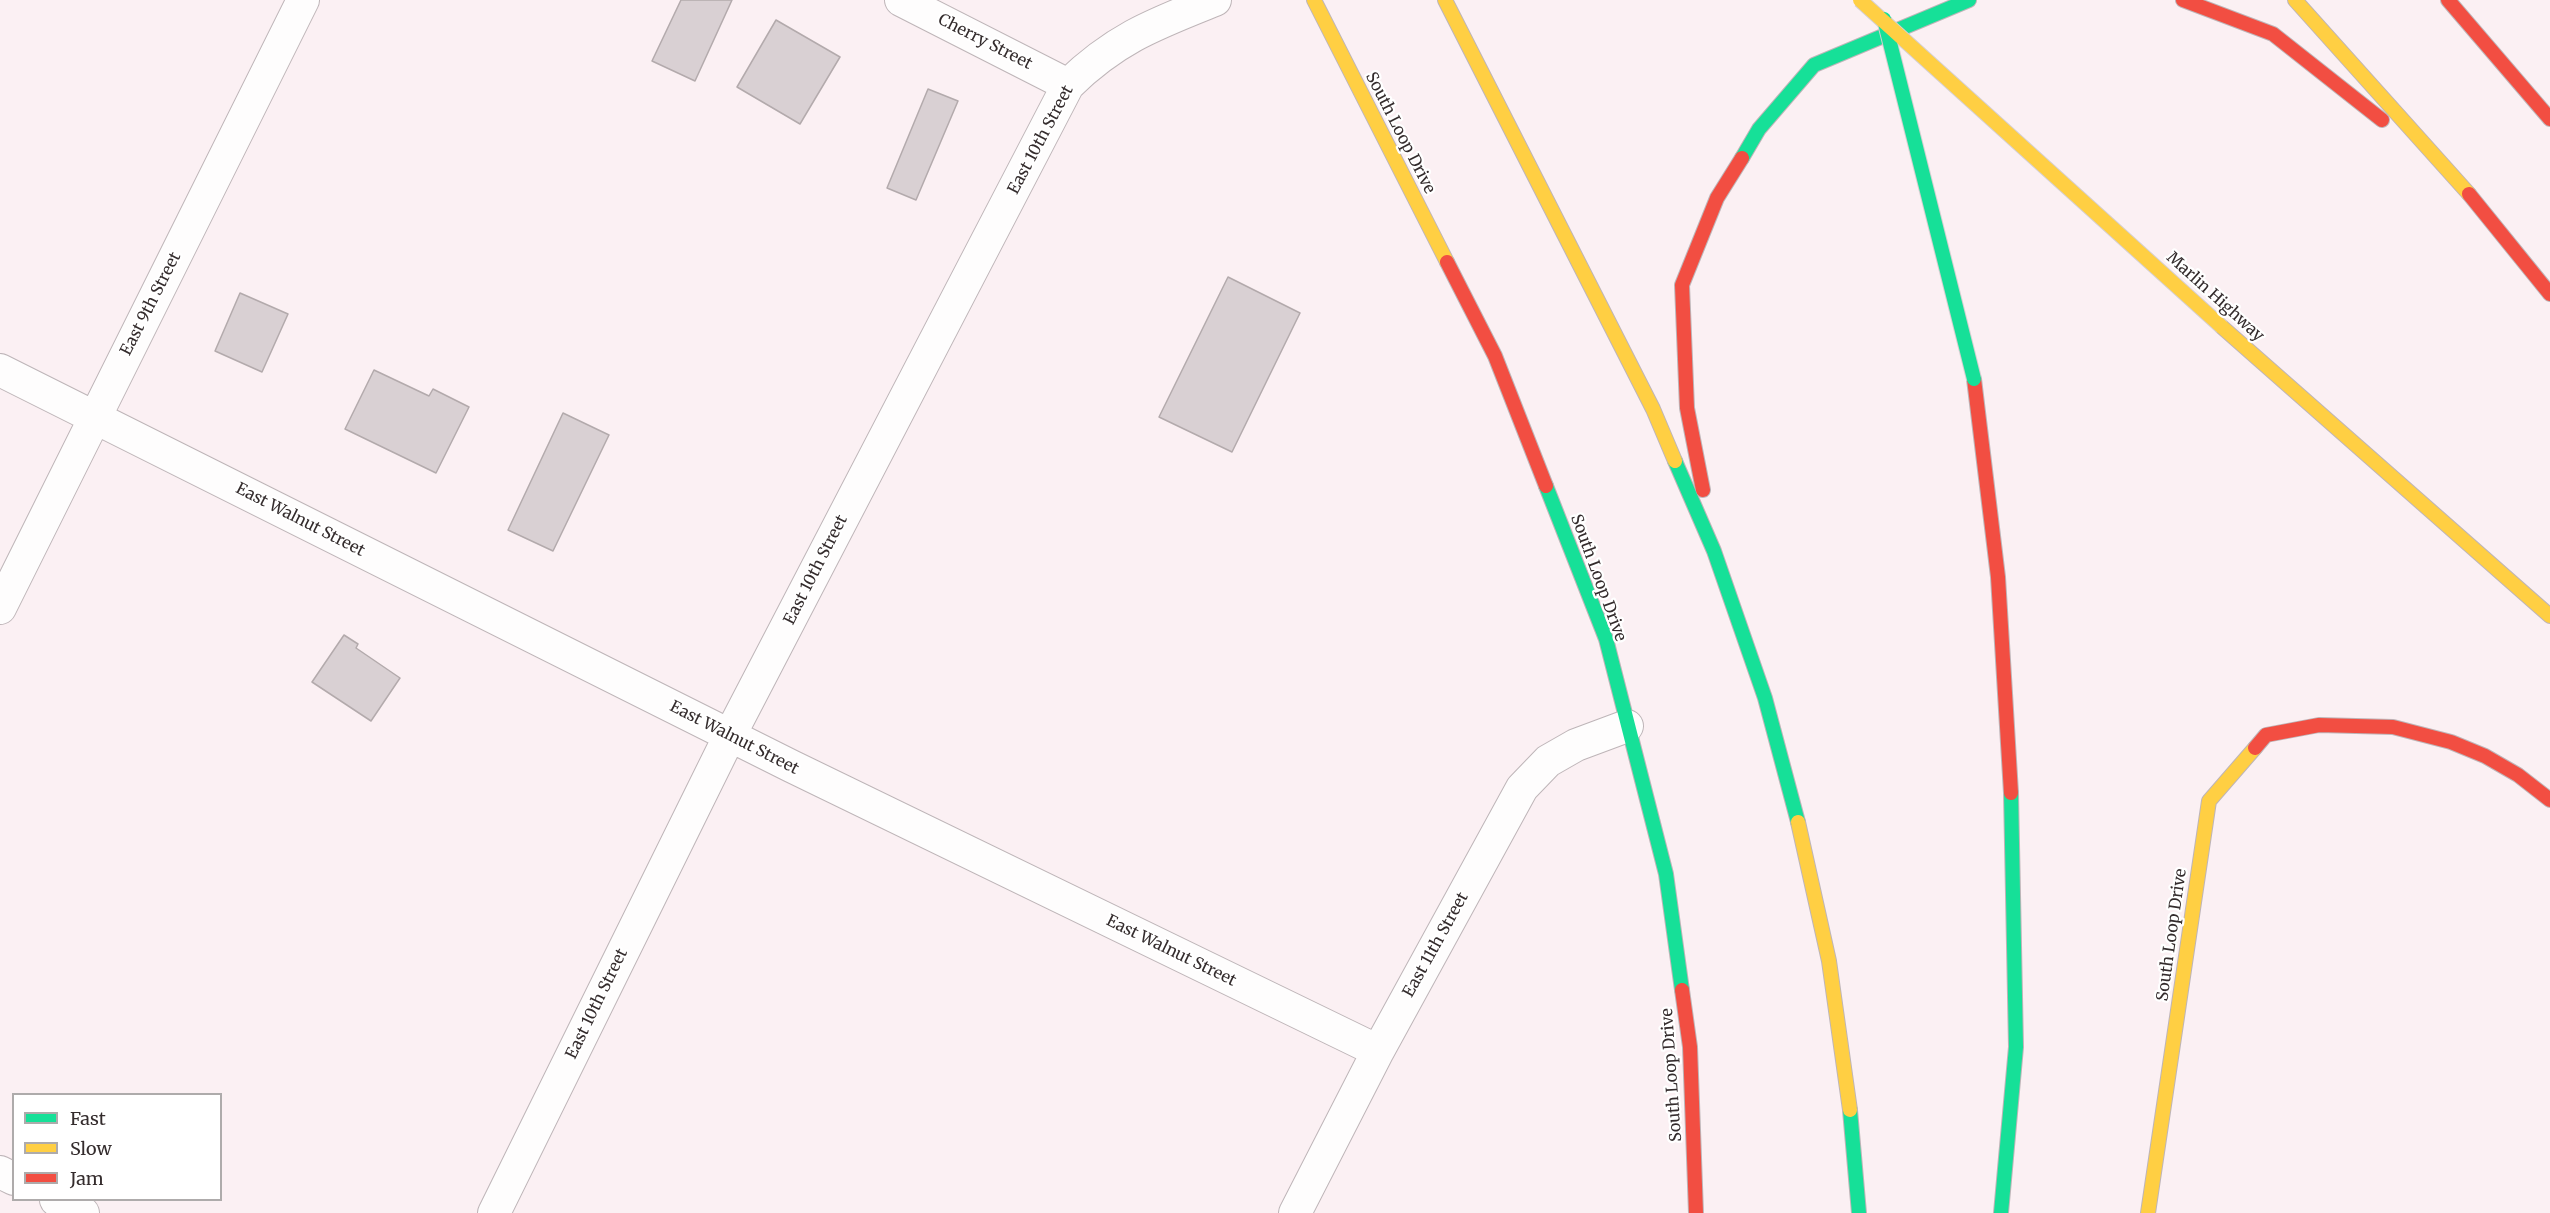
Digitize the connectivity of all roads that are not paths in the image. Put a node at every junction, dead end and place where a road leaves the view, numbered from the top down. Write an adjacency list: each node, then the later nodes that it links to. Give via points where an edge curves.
1 (303, 0): 17 (street, East 9th Street)
2 (901, 0): 12 (street, Cherry Street)
3 (1215, 0): 12 (street, East 10th Street, via 1139,30 1092,61)
4 (1314, 0): 21 (main road, South Loop Drive, via 1495,356 1605,639)
5 (1445, 0): 18 (main road, via 1594,297 1629,358)
6 (1860, 0): 20 (main road, Marlin Highway, bridge)
7 (1880, 0): 31 (main road, bridge, via 1974,379 1998,577 2011,776 2016,1047)
8 (1970, 0): 18 (main road, via 1814,65 1759,129 1717,198 1682,285 1687,408)
9 (2183, 0): 14 (main road, via 2273,34)
10 (2295, 0): 14 (main road)
11 (2448, 0): 13 (main road)
12 (1068, 85): 22 (street, East 10th Street)
13 (2550, 119)
14 (2455, 177): 15 (main road)
15 (2550, 294)
16 (0, 370): 17 (street, East Walnut Street)
17 (94, 417): 19 (street, East 9th Street); 22 (street, East Walnut Street)
18 (1714, 551): 30 (main road, via 1765,698 1805,847 1845,1064)
19 (0, 608)
20 (2550, 616)
21 (1627, 726): 24 (street, East 11th Street, via 1576,745 1548,761 1522,788); 29 (main road, South Loop Drive, via 1666,874 1690,1047)
22 (730, 735): 24 (street, East Walnut Street); 27 (street, East 10th Street)
23 (2550, 800): 32 (main road, South Loop Drive, via 2501,765 2451,742 2393,727 2319,725 2266,735 2209,801)
24 (1378, 1051): 28 (street, East 11th Street)
25 (58, 1201): 26 (street)
26 (83, 1213)
27 (494, 1213)
28 (1295, 1213)
29 (1696, 1213)
30 (1859, 1213)
31 (2001, 1213)
32 (2148, 1213)

